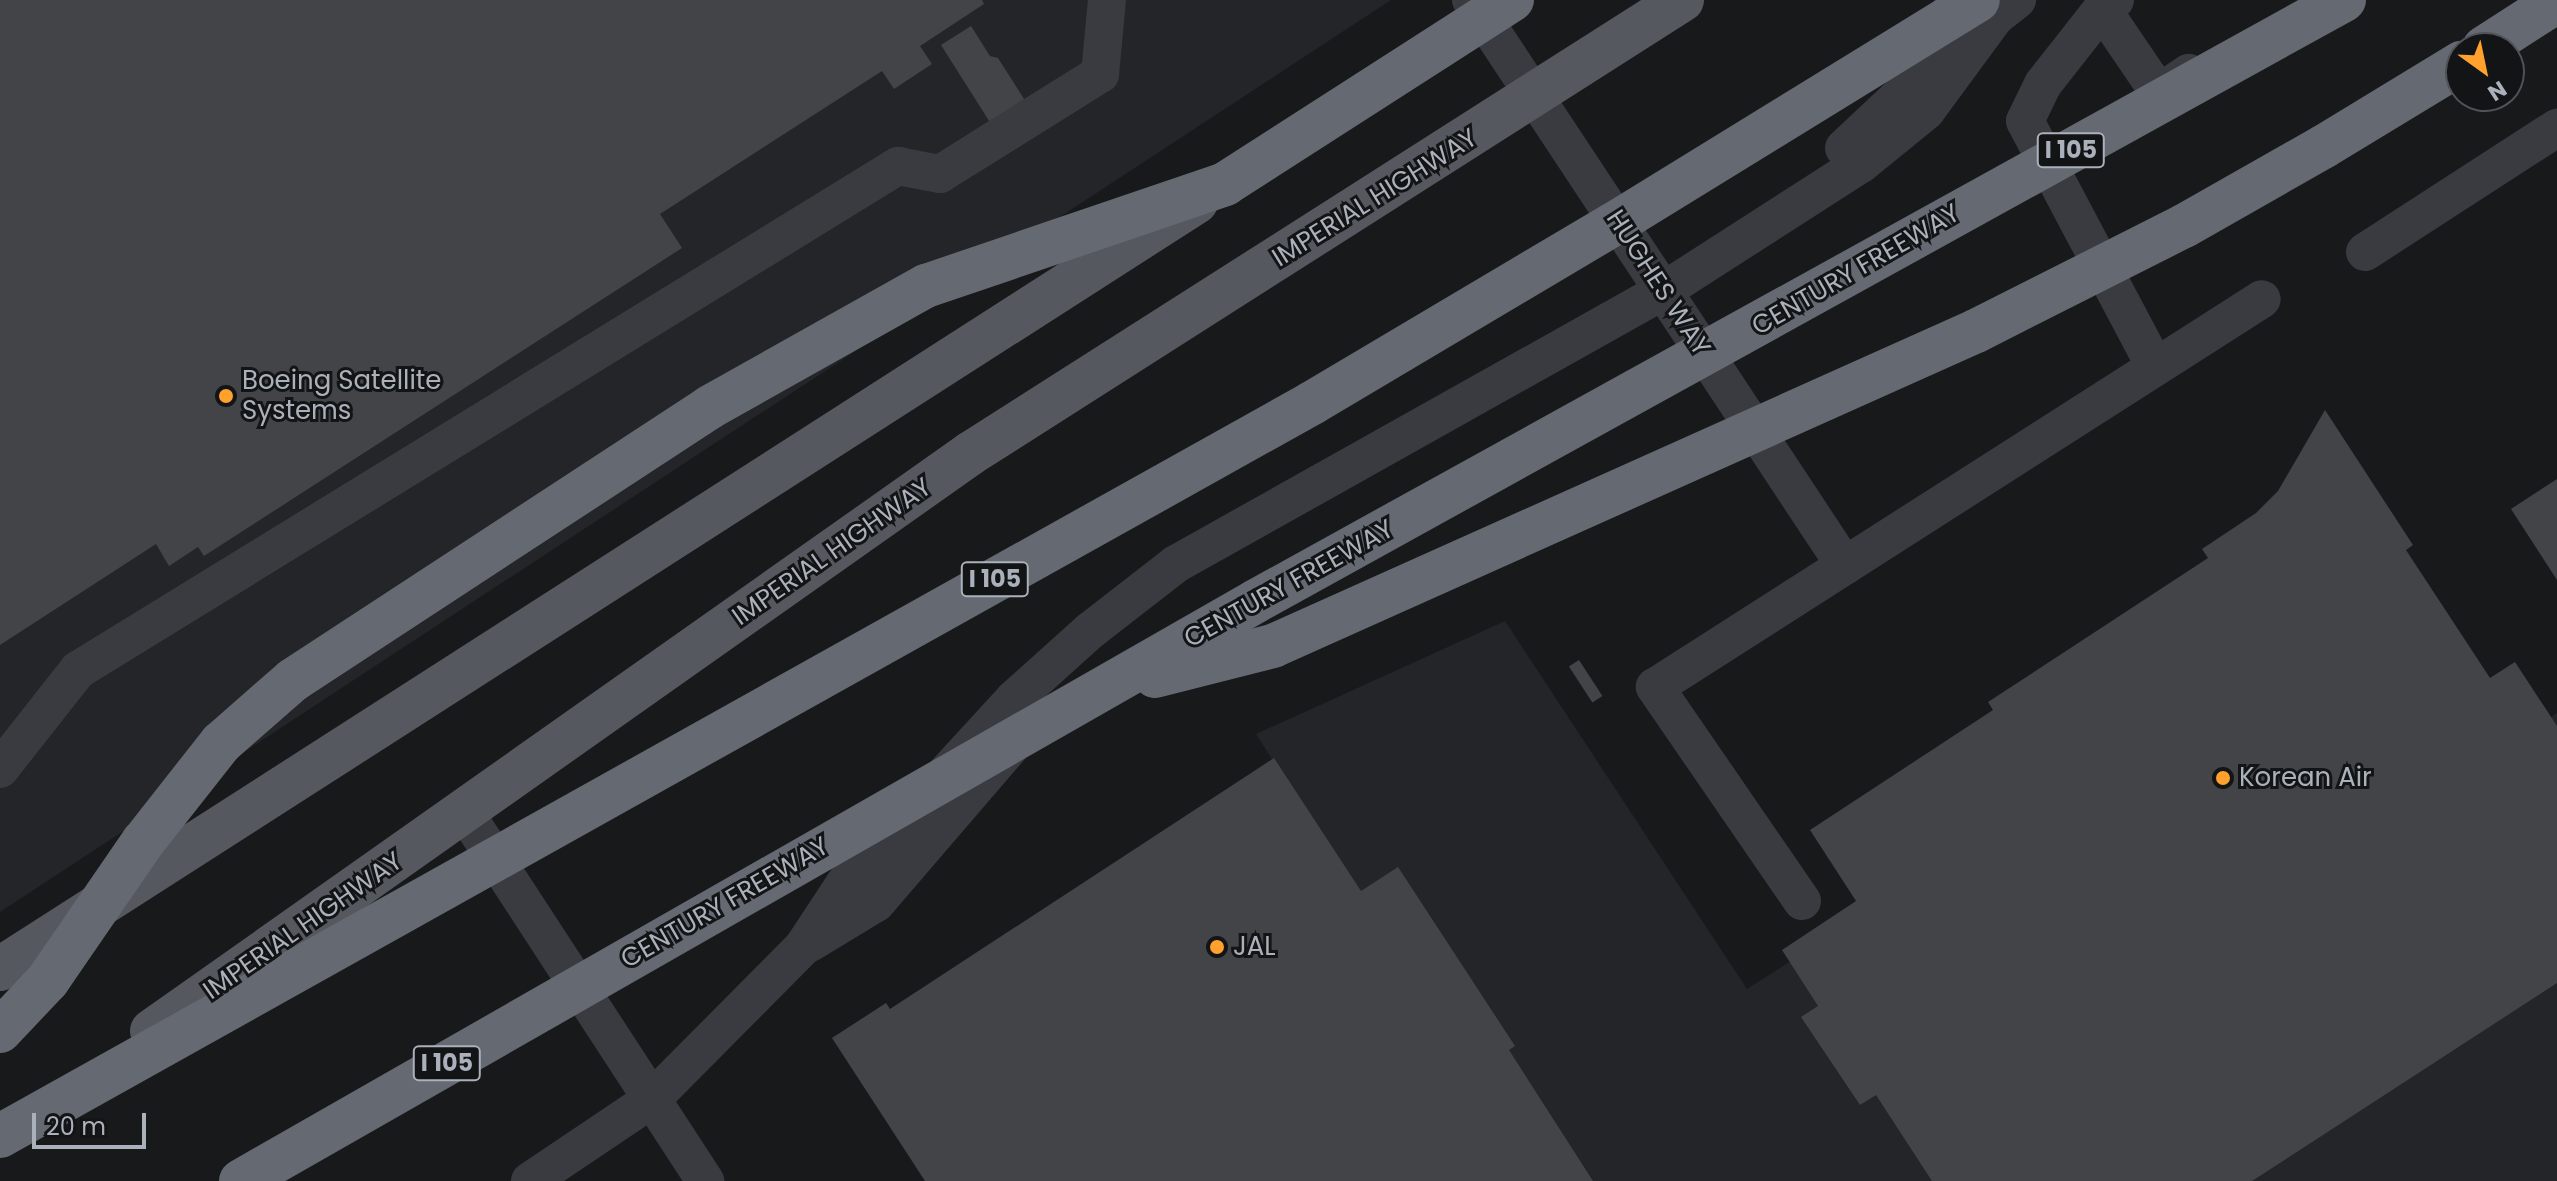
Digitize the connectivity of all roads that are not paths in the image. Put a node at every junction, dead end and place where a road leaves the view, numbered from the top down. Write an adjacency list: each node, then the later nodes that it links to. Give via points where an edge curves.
1 (1107, 0): 22 (street, via 1100,74 940,174 898,166 78,670)
2 (1682, 0): 13 (main road, IMPERIAL HIGHWAY)
3 (1956, 0): 17 (street, via 1908,88 1819,171)
4 (1978, 0): 28 (highway, I 105, bridge, via 1312,403)
5 (2017, 0): 17 (street, via 1995,17 1926,111 1861,164)
6 (2303, 0): 9 (street, via 2159,93)
7 (2344, 0): 21 (highway, CENTURY FREEWAY / I 105, bridge)
8 (2557, 1): 11 (highway)
9 (2108, 4): 19 (street, via 2043,84 2025,121)
10 (1489, 6): 13 (street, HUGHES WAY); 15 (highway)
11 (2509, 32)
12 (2445, 73): 21 (highway, bridge, via 2184,226 1976,331 1273,646)
13 (1534, 97): 17 (street, HUGHES WAY); 23 (main road, IMPERIAL HIGHWAY, via 971,453)
14 (2557, 128): 16 (street)
15 (1225, 184): 25 (main road); 26 (highway, bridge, via 926,286 710,407 293,680 221,743 143,842 48,980)
16 (2365, 252)
17 (1663, 291): 20 (street, HUGHES WAY); 27 (street, via 1176,564 1091,630 1014,699 845,883 803,947)
18 (2262, 299): 19 (street)
19 (2155, 367): 20 (street)
20 (1845, 566): 24 (street, via 1655,687)
21 (1099, 691): 29 (highway, CENTURY FREEWAY / I 105, bridge)
22 (0, 769)
23 (464, 811): 27 (street); 28 (main road, IMPERIAL HIGHWAY, via 217,988)
24 (1802, 901)
25 (0, 969)
26 (0, 1031)
27 (652, 1099): 30 (street); 31 (street)
28 (0, 1133)
29 (241, 1181)
30 (530, 1181)
31 (705, 1181)

